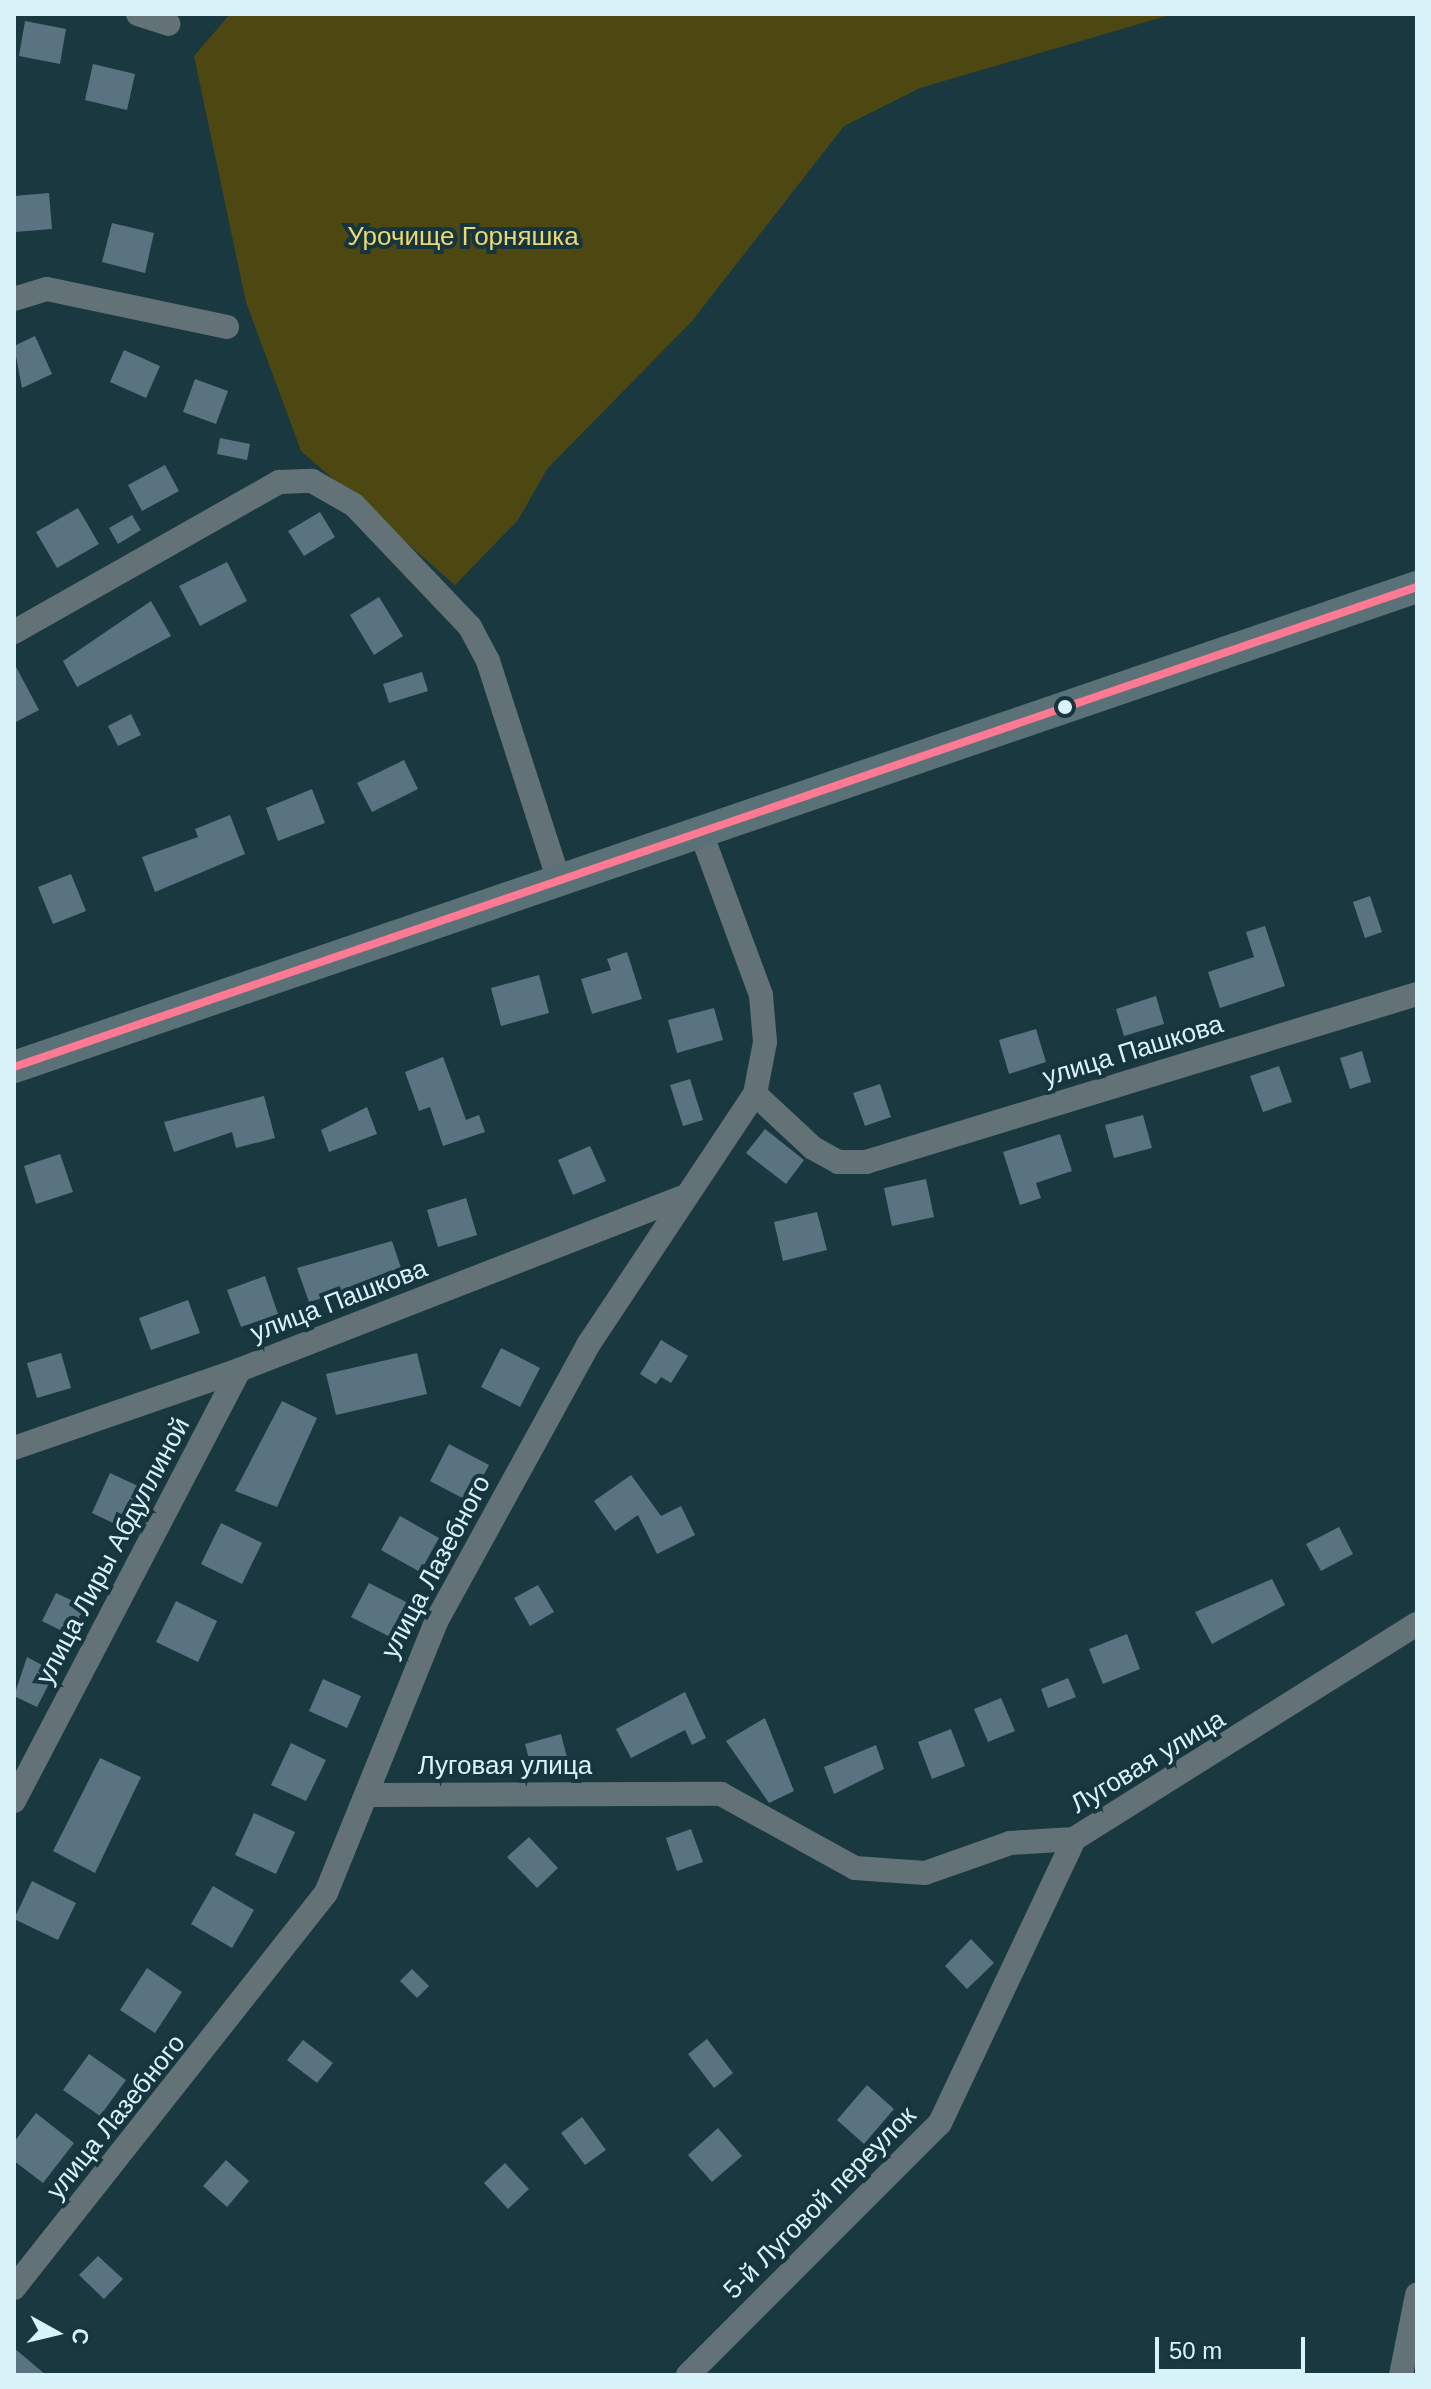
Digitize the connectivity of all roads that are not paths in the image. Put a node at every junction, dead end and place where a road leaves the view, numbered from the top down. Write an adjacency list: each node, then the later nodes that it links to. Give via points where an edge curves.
1 (138, 14): 2 (street)
2 (168, 24)
3 (14, 299): 4 (street, via 47,289)
4 (227, 327)
5 (1417, 565): 8 (main road)
6 (1417, 587): 8 (main road)
7 (14, 632): 9 (street, via 279,482 312,481 365,516 470,627 488,661)
8 (700, 830): 9 (main road); 12 (street, улица Лазебного, via 761,995 765,1042)
9 (558, 878): 11 (main road)
10 (1417, 994): 12 (street, улица Пашкова, via 866,1162 838,1162 813,1148)
11 (14, 1067)
12 (755, 1094): 13 (street, улица Лазебного)
13 (681, 1198): 14 (street, улица Пашкова); 17 (street, улица Лазебного, via 588,1345 437,1620 402,1691)
14 (239, 1370): 15 (street, улица Пашкова); 18 (street, улица Лиры Абдуллиной)
15 (14, 1448)
16 (1417, 1624): 19 (street, Луговая улица)
17 (372, 1795): 19 (street, Луговая улица, via 721,1794 855,1868 925,1873 1010,1843); 20 (street, улица Лазебного, via 326,1893)
18 (14, 1801)
19 (1074, 1839): 22 (street, 5-й Луговой переулок, via 940,2123)
20 (14, 2288)
21 (1417, 2295): 23 (street)
22 (688, 2375)
23 (1401, 2375)

